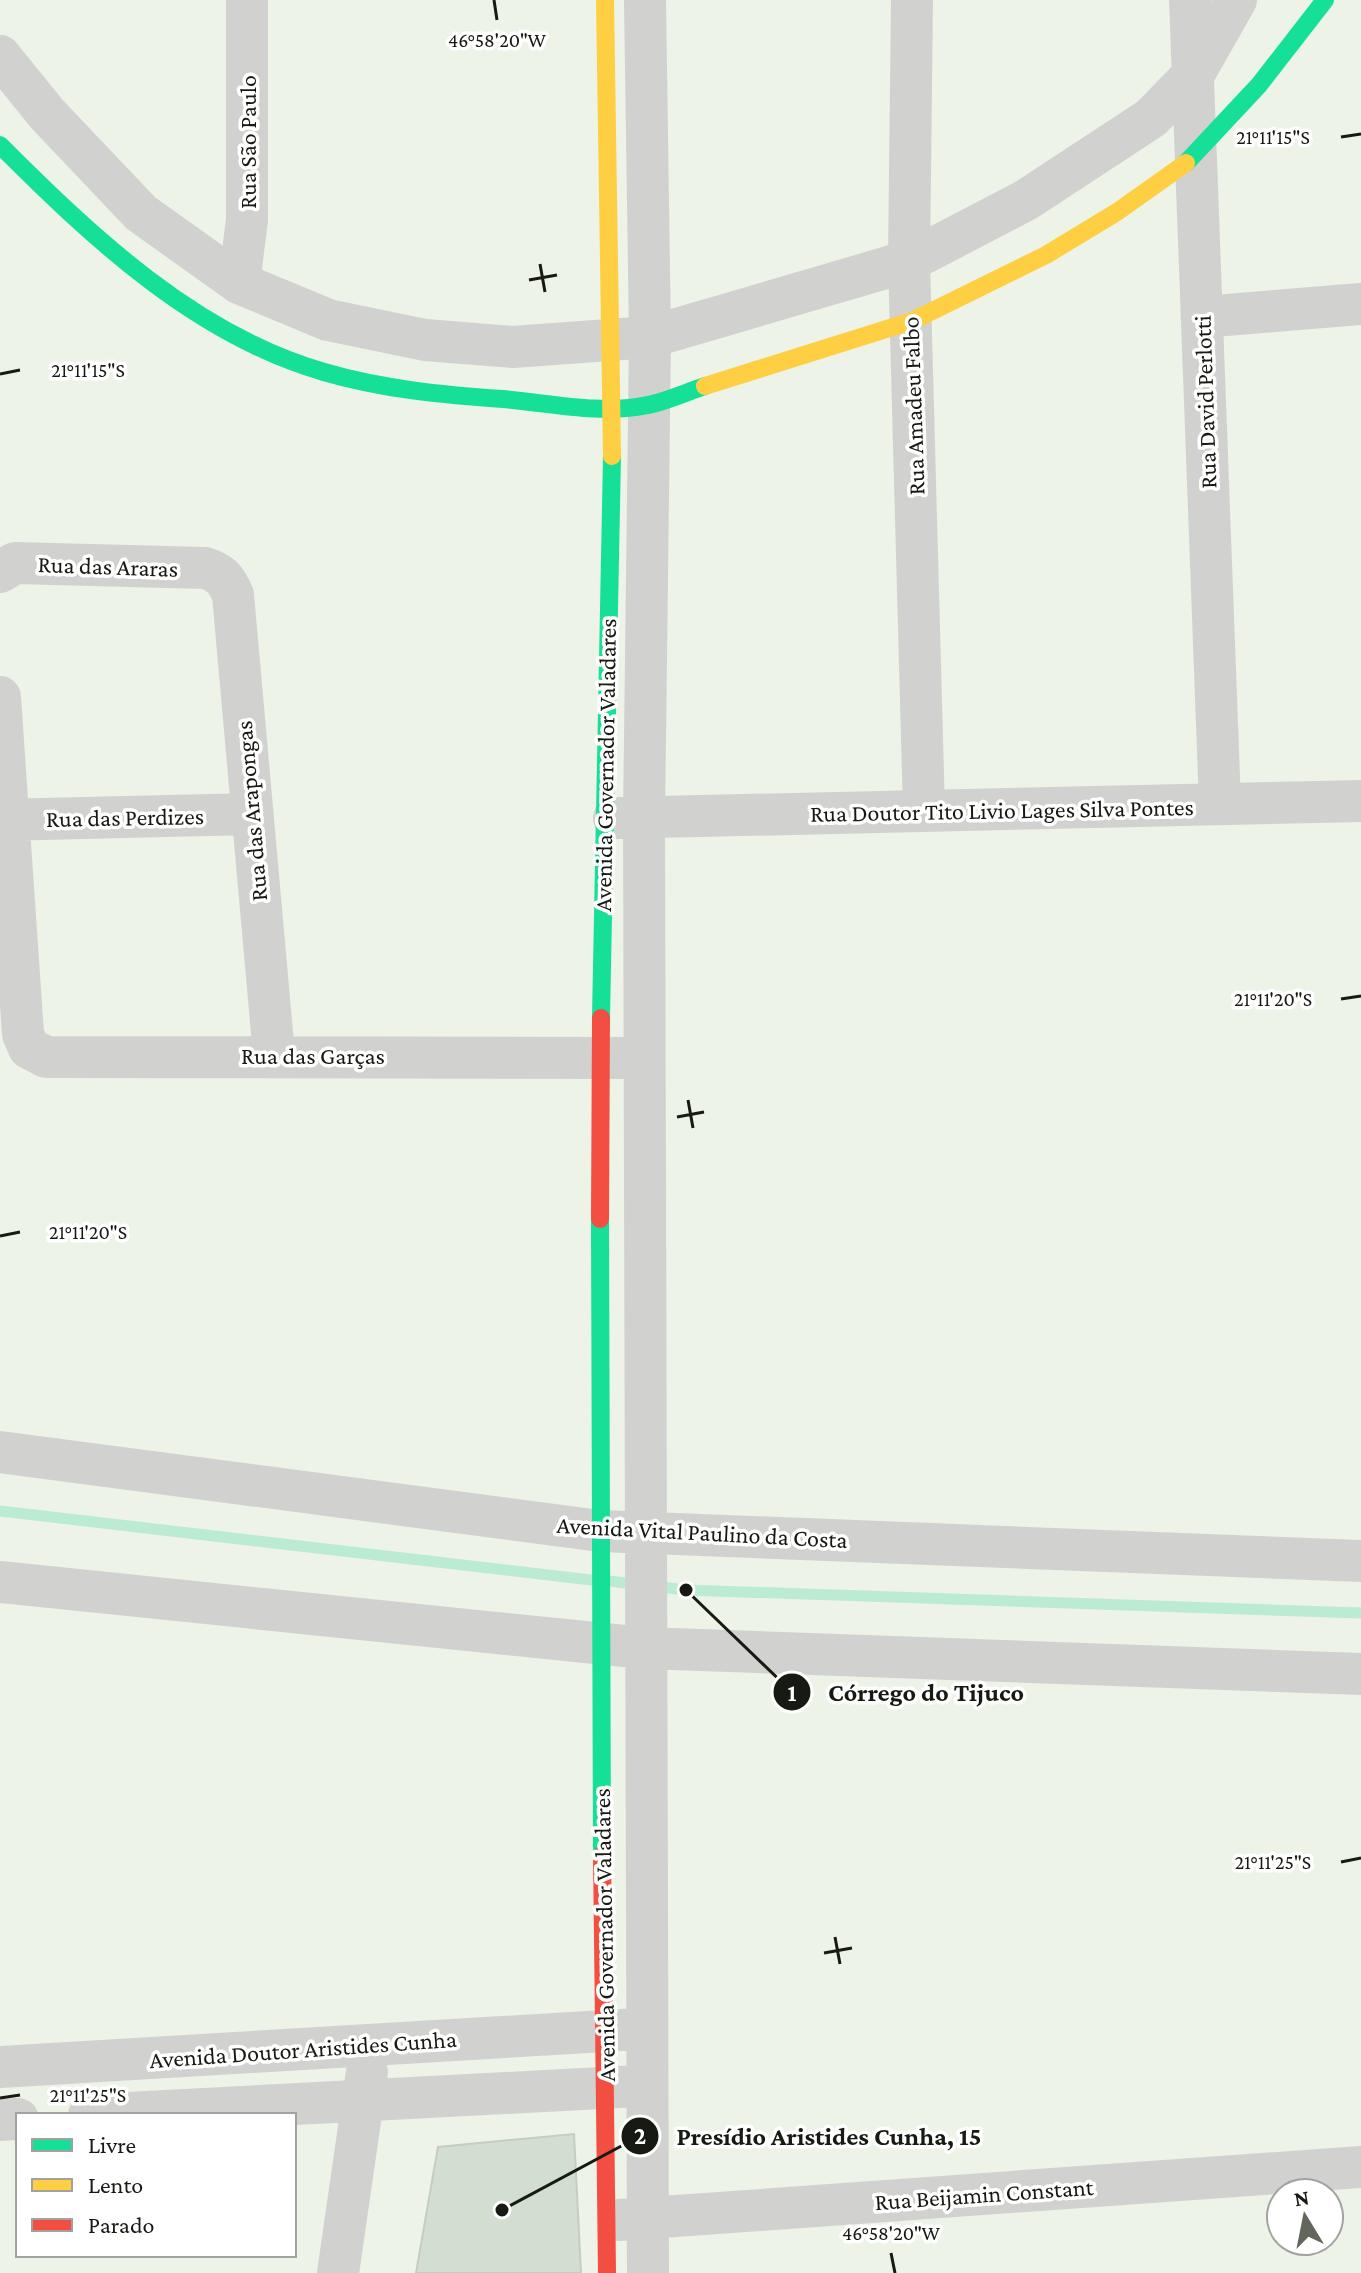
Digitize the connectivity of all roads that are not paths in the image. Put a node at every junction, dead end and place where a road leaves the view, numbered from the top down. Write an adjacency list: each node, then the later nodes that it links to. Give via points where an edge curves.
1 (247, 0): 13 (street, Rua São Paulo, via 247,220)
2 (605, 0): 17 (street, Avenida Governador Valadares)
3 (645, 0): 17 (street, Avenida Governador Valadares)
4 (912, 0): 12 (street, Rua Amadeu Falbo)
5 (1190, 0): 9 (street, Rua David Perlotti)
6 (1236, 0): 9 (street)
7 (1325, 0): 11 (street)
8 (0, 56): 13 (street, via 141,213)
9 (1194, 74): 11 (street, Rua David Perlotti); 12 (street, via 1151,118 1108,148 1026,200)
10 (0, 145): 18 (street, via 137,269 217,324 296,363 375,385)
11 (1193, 158): 15 (street, Rua David Perlotti); 16 (street, via 1046,255)
12 (909, 261): 16 (street, Rua Amadeu Falbo); 17 (street)
13 (239, 283): 17 (street, via 328,320 425,340 513,347)
14 (1361, 304): 15 (street)
15 (1202, 317): 23 (street, Rua David Perlotti)
16 (912, 321): 18 (street); 24 (street, Rua Amadeu Falbo)
17 (630, 339): 18 (street, Avenida Governador Valadares)
18 (630, 407): 26 (street, Avenida Governador Valadares); 27 (street, Avenida Governador Valadares)
19 (0, 572): 20 (street, Rua das Araras, via 15,563)
20 (218, 572): 25 (street, Rua das Arapongas, via 233,595)
21 (0, 697): 28 (street)
22 (1361, 801): 23 (street, Rua Doutor Tito Livio Lages Silva Pontes)
23 (1220, 804): 24 (street, Rua Doutor Tito Livio Lages Silva Pontes)
24 (924, 811): 27 (street, Rua Doutor Tito Livio Lages Silva Pontes)
25 (251, 814): 28 (street, Rua das Perdizes); 29 (street, Rua das Arapongas)
26 (603, 818): 27 (street, Rua Doutor Tito Livio Lages Silva Pontes); 30 (street, Avenida Governador Valadares)
27 (644, 819): 31 (street, Avenida Governador Valadares)
28 (5, 820): 29 (street, Rua das Garças, via 23,1034 29,1048 46,1057)
29 (274, 1055): 30 (street, Rua das Garças)
30 (600, 1056): 31 (street, Rua das Garças); 33 (street, Avenida Governador Valadares)
31 (646, 1058): 34 (street, Avenida Governador Valadares)
32 (0, 1452): 33 (street, Avenida Vital Paulino da Costa)
33 (600, 1542): 34 (street, Avenida Vital Paulino da Costa); 37 (street, Avenida Governador Valadares)
34 (643, 1544): 35 (street, Avenida Vital Paulino da Costa); 38 (street, Avenida Governador Valadares)
35 (1361, 1561)
36 (0, 1582): 37 (street)
37 (600, 1635): 38 (street); 40 (street, Avenida Governador Valadares)
38 (644, 1636): 39 (street); 40 (street, Avenida Governador Valadares)
39 (1361, 1674)
40 (626, 2030): 41 (street, Avenida Doutor Aristides Cunha); 44 (street, Avenida Governador Valadares)
41 (369, 2045): 42 (street, Avenida Doutor Aristides Cunha); 45 (street)
42 (77, 2063): 43 (street, Avenida Doutor Aristides Cunha); 46 (street)
43 (0, 2067)
44 (626, 2086): 45 (street); 49 (street, Avenida Governador Valadares); 50 (street, Avenida Governador Valadares)
45 (365, 2099): 47 (street); 51 (street)
46 (79, 2113)
47 (124, 2113)
48 (1361, 2167): 49 (street, Rua Beijamin Constant)
49 (648, 2218): 50 (street, Rua Beijamin Constant); 53 (street, Avenida Governador Valadares)
50 (607, 2221): 52 (street, Avenida Governador Valadares)
51 (338, 2273)
52 (607, 2273)
53 (648, 2273)

